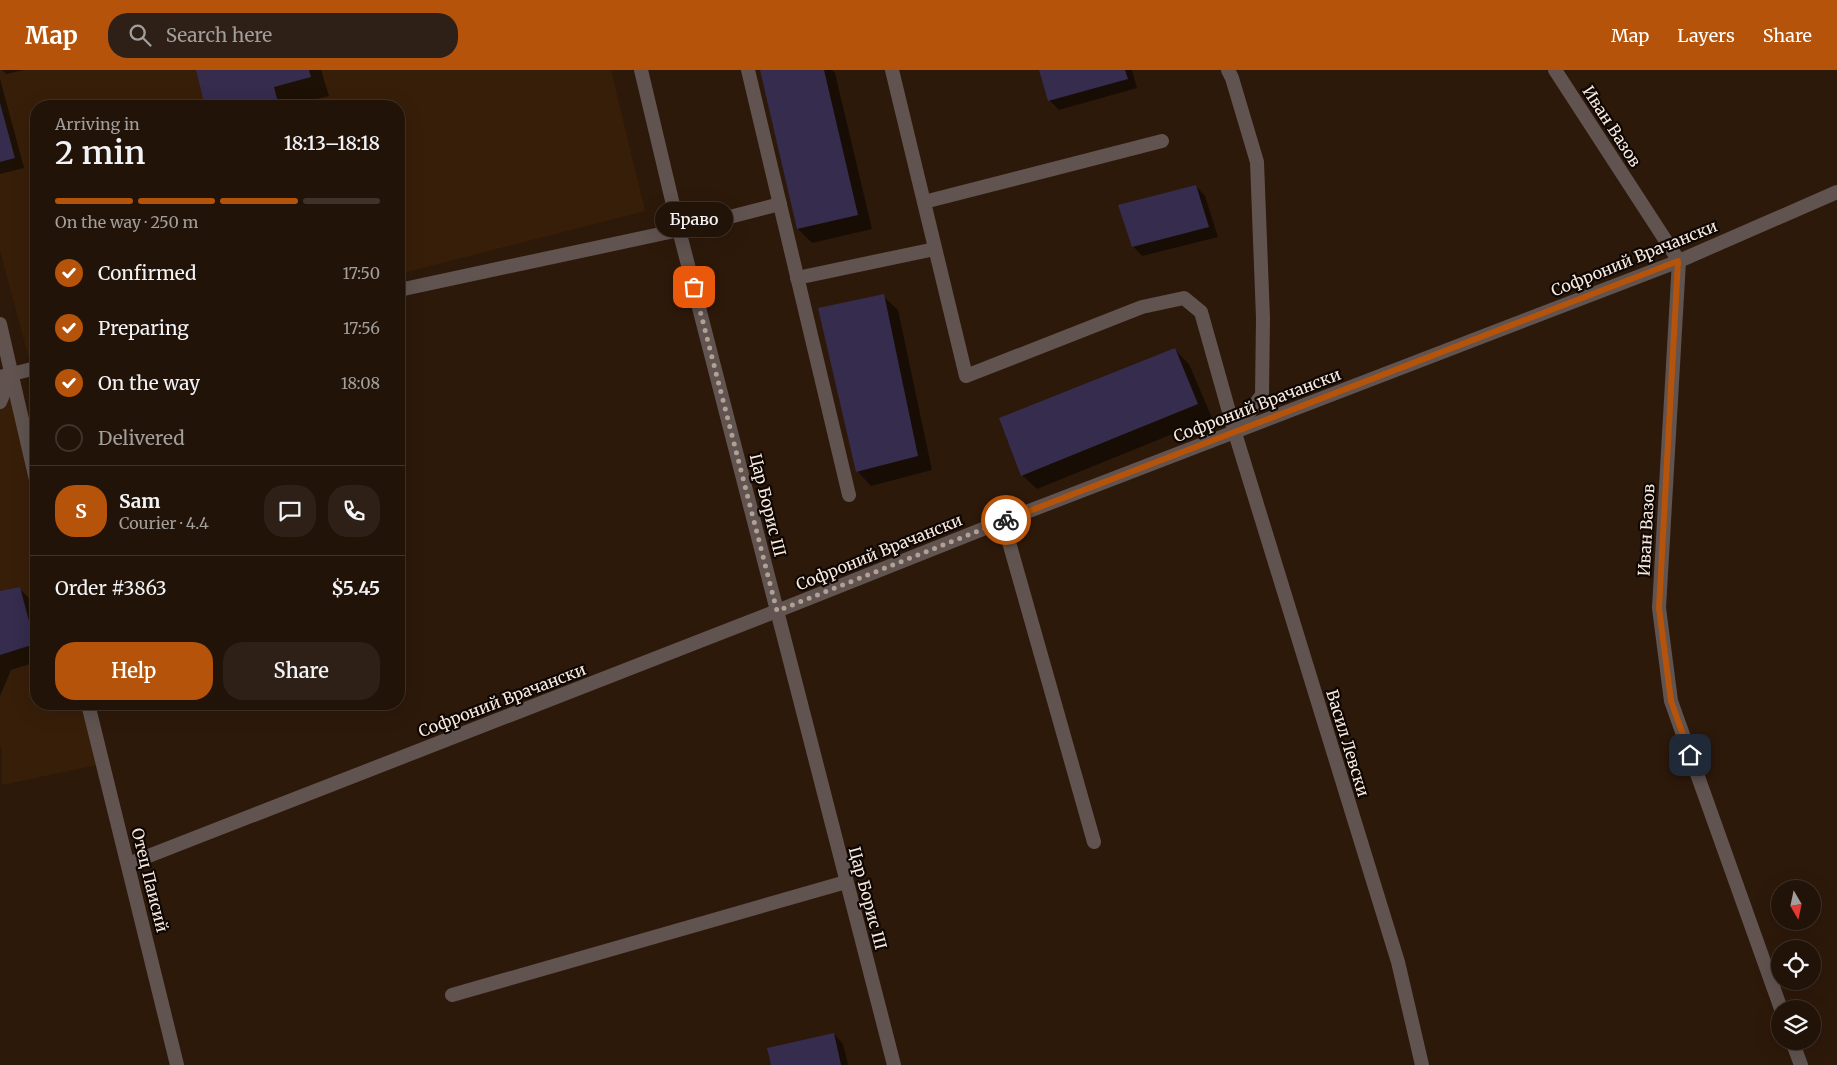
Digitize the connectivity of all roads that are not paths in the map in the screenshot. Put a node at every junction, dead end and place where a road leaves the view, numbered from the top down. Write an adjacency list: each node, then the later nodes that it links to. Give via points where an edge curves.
1 (641, 70): 10 (street, Цар Борис III)
2 (748, 70): 9 (street)
3 (892, 70): 8 (street)
4 (1228, 70): 19 (street, via 1257,162 1264,318 1262,395)
5 (1555, 70): 12 (street, Иван Вазов)
6 (1162, 141): 8 (street)
7 (1837, 192): 12 (street, Софроний Врачански)
8 (924, 202): 11 (street)
9 (780, 204): 10 (street); 13 (street)
10 (679, 230): 14 (street); 23 (street, Цар Борис III)
11 (935, 248): 13 (street); 19 (street, Васил Левски, via 966,376 1142,307 1184,298 1201,312)
12 (1678, 261): 19 (street, Софроний Врачански); 29 (street, Иван Вазов, via 1659,608 1671,701)
13 (797, 278): 21 (street)
14 (405, 289)
15 (0, 324): 17 (street)
16 (30, 369): 17 (street)
17 (6, 375): 18 (street); 20 (street)
18 (0, 402)
19 (1235, 433): 22 (street, Софроний Врачански); 33 (street, Васил Левски, via 1398,962)
20 (30, 459)
21 (848, 495)
22 (1003, 521): 23 (street, Софроний Врачански); 25 (street)
23 (777, 611): 26 (street, Софроний Врачански); 27 (street, Цар Борис III)
24 (90, 710): 26 (street, Отец Паисий)
25 (1094, 842)
26 (128, 864): 31 (street, Отец Паисий)
27 (846, 882): 28 (street); 32 (street, Цар Борис III)
28 (452, 995)
29 (1778, 1000)
30 (1795, 1050): 34 (street)
31 (177, 1065)
32 (894, 1065)
33 (1422, 1065)
34 (1801, 1065)

